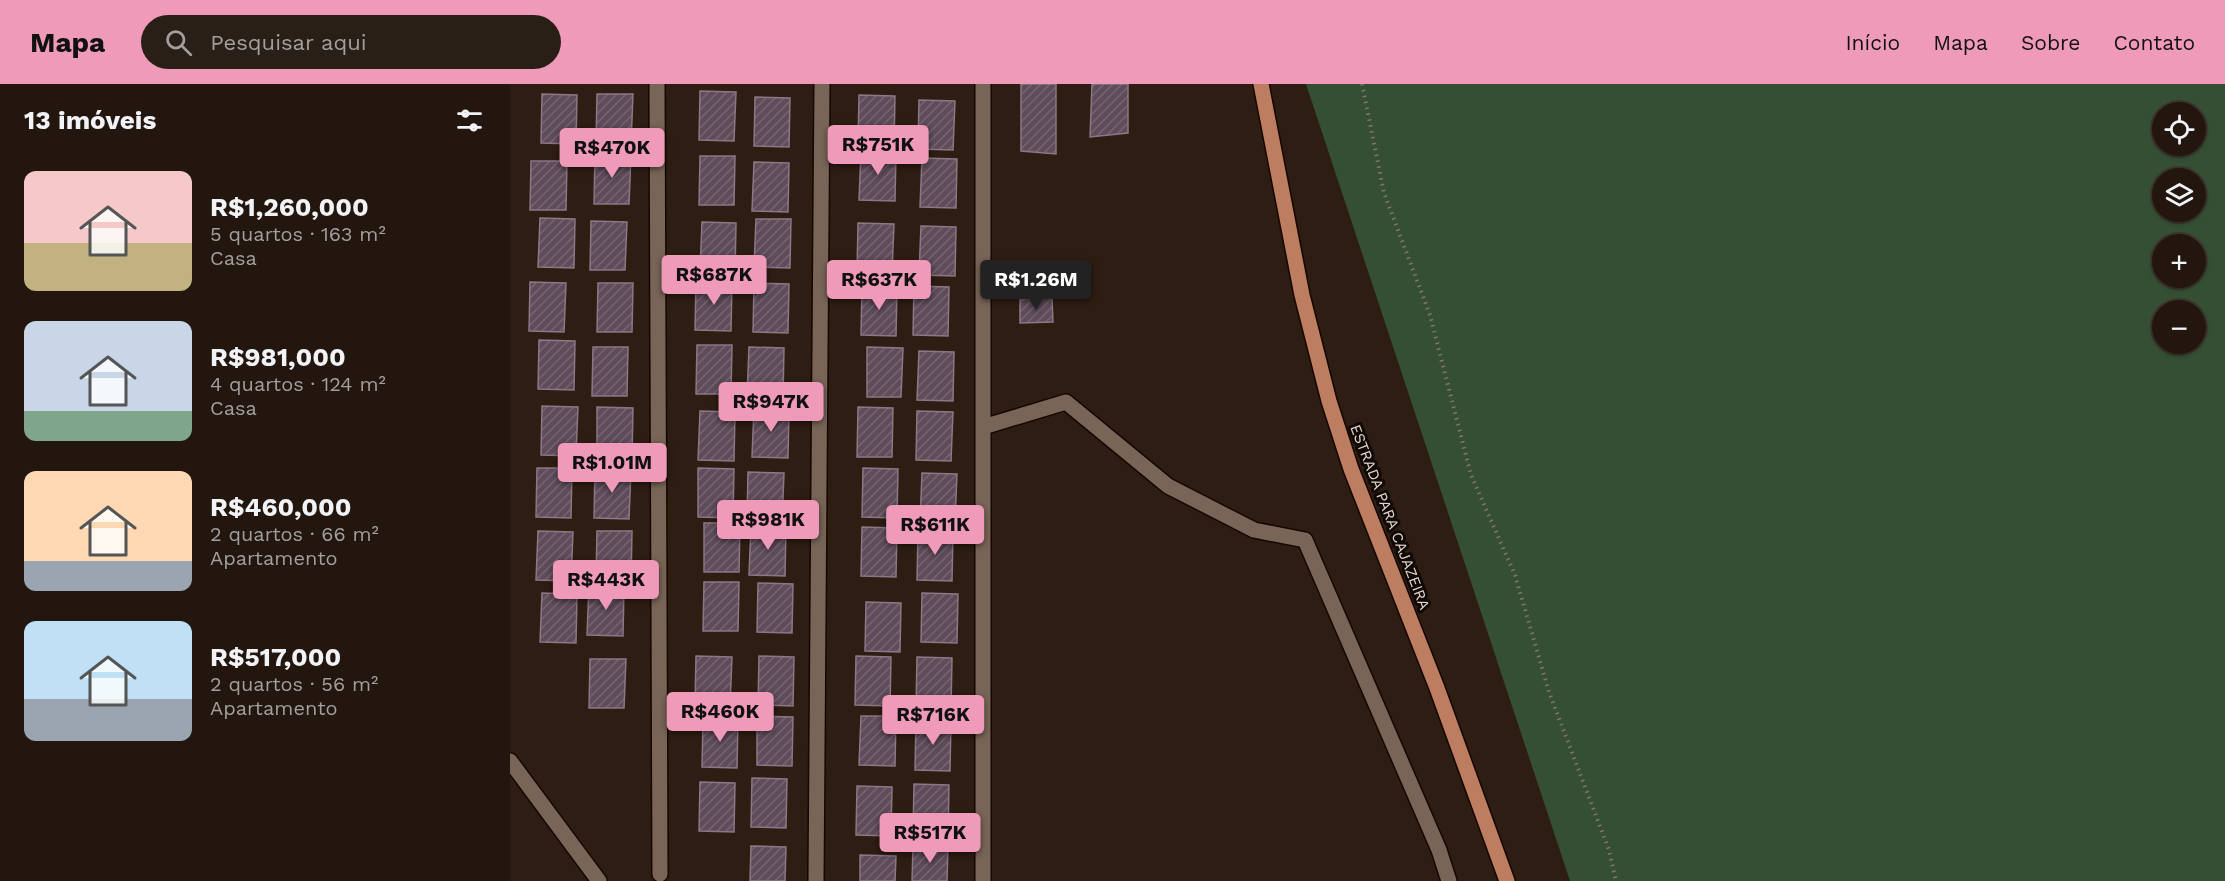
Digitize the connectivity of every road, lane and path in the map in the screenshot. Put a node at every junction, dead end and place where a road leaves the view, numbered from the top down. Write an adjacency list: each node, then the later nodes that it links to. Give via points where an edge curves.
1 (657, 84): 8 (street)
2 (822, 84): 10 (street)
3 (983, 84): 6 (street)
4 (1261, 84): 13 (main road, ESTRADA PARA CAJAZEIRA, via 1302,295 1329,401 1351,469)
5 (1362, 84): 14 (path, via 1384,193 1430,315 1472,475 1515,575 1549,692 1609,850)
6 (983, 427): 11 (street); 12 (street, via 1066,402 1168,486 1254,530 1305,540)
7 (510, 760): 9 (street)
8 (660, 874)
9 (599, 881)
10 (816, 881)
11 (983, 881)
12 (1449, 881)
13 (1507, 881)
14 (1616, 881)

